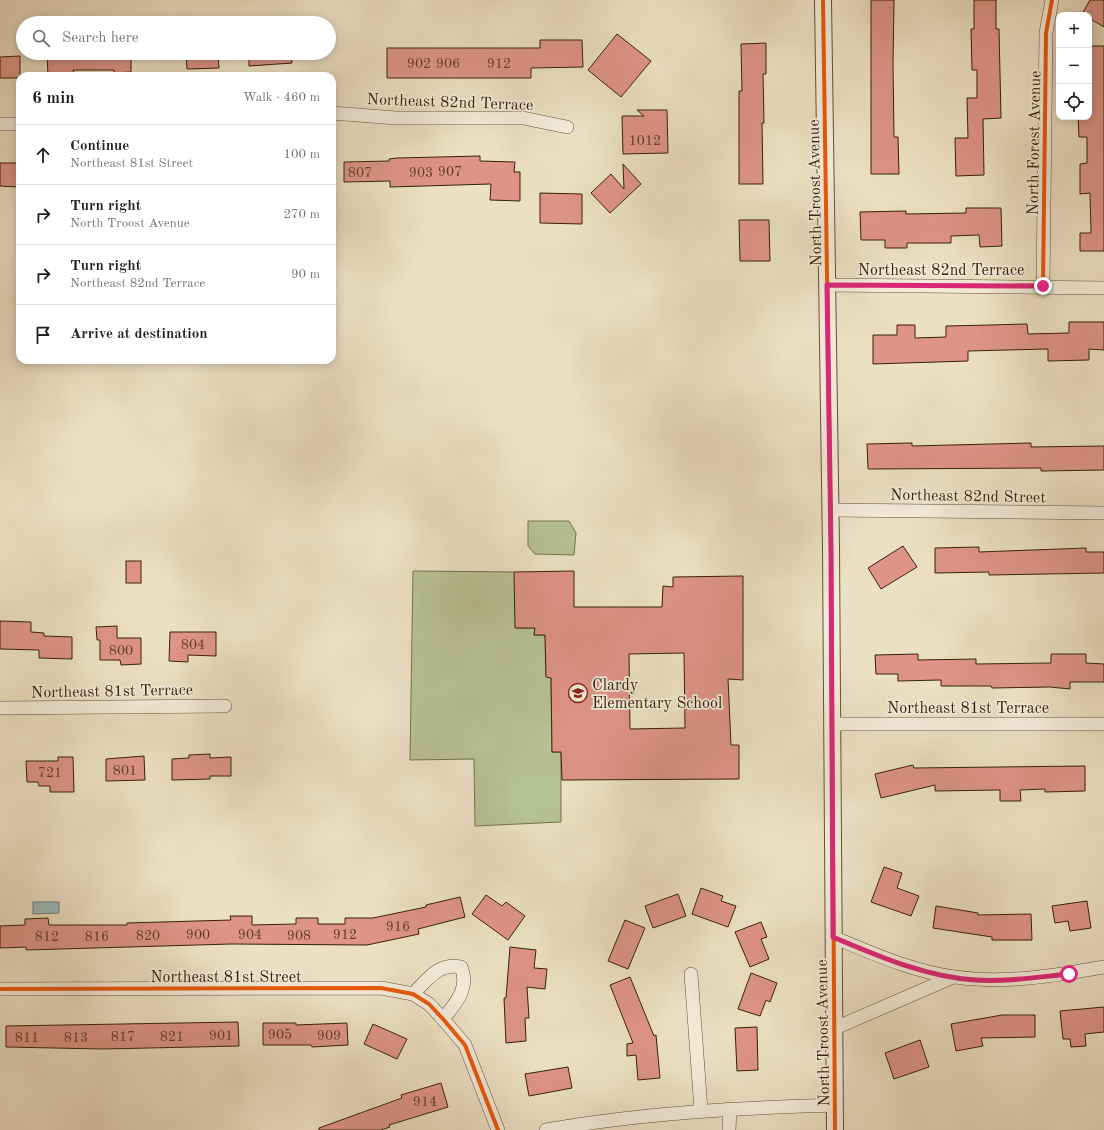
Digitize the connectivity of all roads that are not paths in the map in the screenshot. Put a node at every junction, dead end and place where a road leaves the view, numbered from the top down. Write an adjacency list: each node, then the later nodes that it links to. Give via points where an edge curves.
1 (823, 0): 7 (street, North Troost Avenue)
2 (1052, 0): 8 (street, North Forest Avenue, via 1046,33)
3 (336, 113): 6 (street, Northeast 82nd Terrace, via 396,118 523,118)
4 (0, 124): 5 (street)
5 (16, 124)
6 (567, 127)
7 (827, 285): 8 (street, Northeast 82nd Terrace); 10 (street, North Troost Avenue)
8 (1043, 286): 9 (street, Northeast 82nd Terrace)
9 (1104, 288)
10 (831, 510): 11 (street, Northeast 82nd Street); 14 (street, North Troost Avenue)
11 (1104, 514)
12 (225, 706): 13 (street, Northeast 81st Terrace)
13 (0, 708)
14 (831, 724): 15 (street, Northeast 81st Terrace); 16 (street, North Troost Avenue)
15 (1104, 724)
16 (833, 937): 19 (street, via 911,967); 23 (street, North Troost Avenue)
17 (1104, 967): 19 (street, via 1069,974 1013,979 976,980)
18 (691, 974): 26 (street)
19 (953, 977): 23 (street)
20 (0, 989): 21 (street, Northeast 81st Street, via 381,988)
21 (414, 994): 22 (street, Northeast 81st Street, via 429,1004); 22 (street, via 439,969 451,965 462,967 464,986 460,999)
22 (443, 1019): 27 (street, Northeast 81st Street, via 466,1045)
23 (834, 1029): 24 (street, North Troost Avenue)
24 (835, 1105): 25 (street); 30 (street, North Troost Avenue)
25 (730, 1109): 26 (street); 29 (street)
26 (701, 1110): 28 (street, via 614,1119)
27 (498, 1130)
28 (546, 1130)
29 (730, 1130)
30 (835, 1130)

